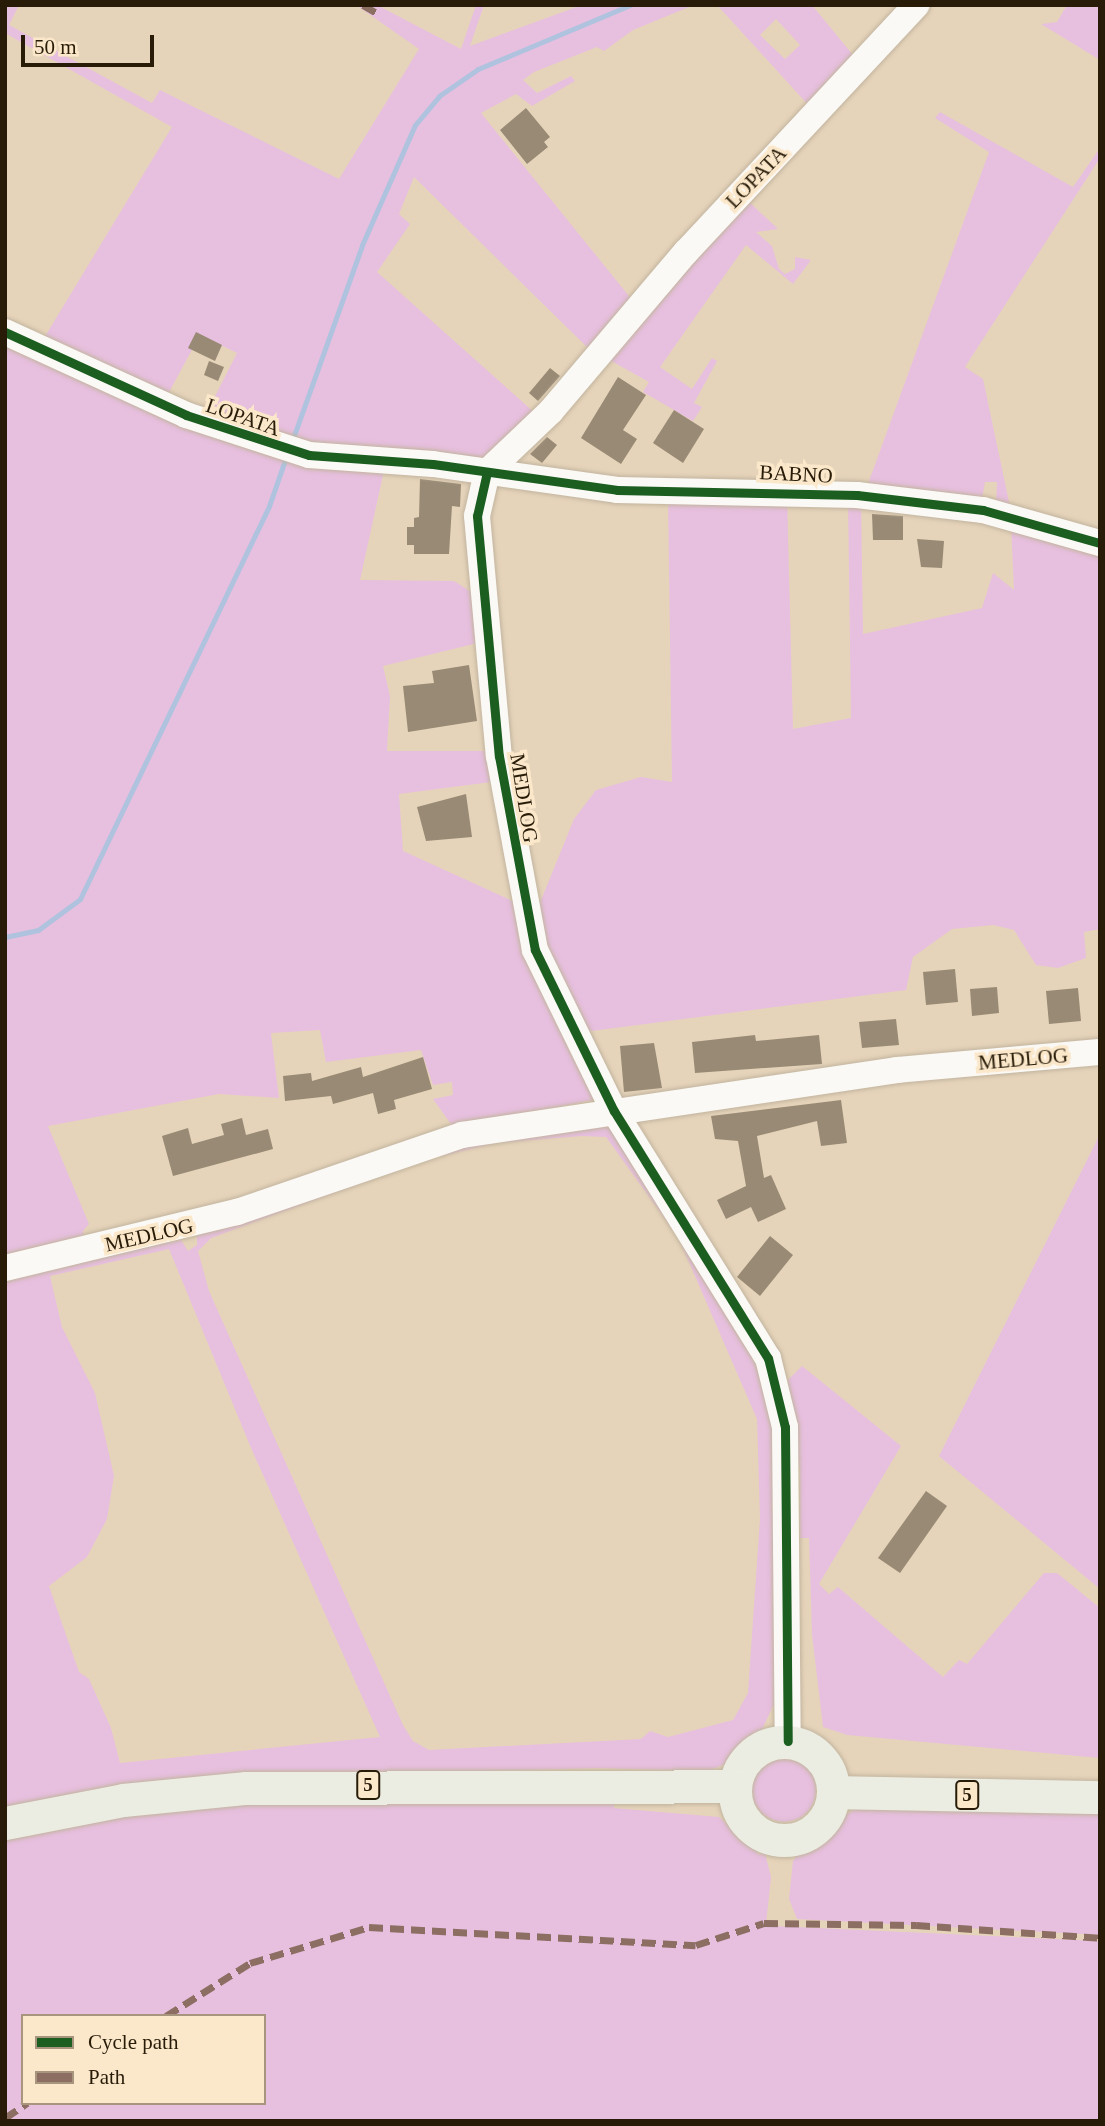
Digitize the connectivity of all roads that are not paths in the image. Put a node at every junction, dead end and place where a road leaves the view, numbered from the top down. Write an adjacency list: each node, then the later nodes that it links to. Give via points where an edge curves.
1 (916, 5): 3 (street, LOPATA, via 686,252 551,411)
2 (5, 332): 3 (street, LOPATA, via 146,398 267,444 309,455)
3 (487, 472): 4 (street, BABNO, via 617,490 857,495 983,510); 6 (street, MEDLOG, via 477,516 483,595 499,756 525,909 535,950)
4 (1100, 543)
5 (1100, 1052): 6 (street, MEDLOG, via 897,1070)
6 (614, 1111): 7 (street, MEDLOG, via 462,1135 237,1212); 8 (street, via 768,1358 785,1427)
7 (5, 1268)
8 (788, 1741): 9 (main road, via 751,1754); 10 (main road, via 824,1760)
9 (734, 1786): 10 (main road, via 742,1817 772,1839 805,1836 822,1823); 12 (main road, 5, via 246,1788 124,1800)
10 (834, 1792): 11 (main road, 5)
11 (1100, 1797)
12 (5, 1824)

